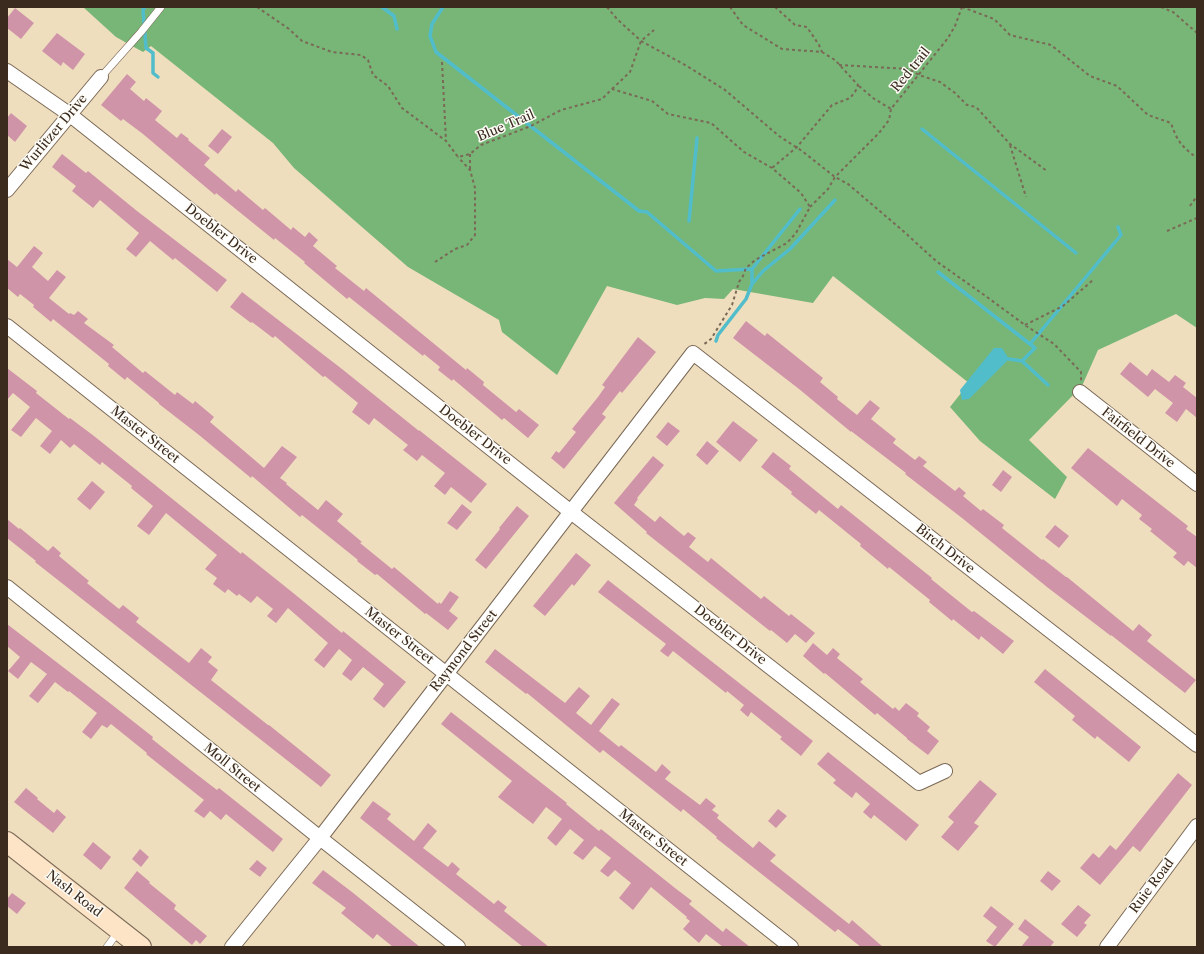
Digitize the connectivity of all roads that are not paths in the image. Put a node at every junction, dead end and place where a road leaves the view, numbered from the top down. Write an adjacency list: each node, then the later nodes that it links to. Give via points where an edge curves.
1 (161, 7): 3 (lane)
2 (7, 71): 4 (street, Doebler Drive)
3 (101, 77): 4 (street, Wurlitzer Drive)
4 (69, 114): 5 (street, Wurlitzer Drive); 10 (street, Doebler Drive)
5 (7, 190)
6 (7, 326): 12 (street, Master Street)
7 (693, 353): 10 (street, Raymond Street); 13 (street, Birch Drive)
8 (1080, 392): 9 (street, Fairfield Drive)
9 (1197, 484)
10 (572, 512): 12 (street, Raymond Street); 14 (street, Doebler Drive, via 919,783)
11 (7, 587): 16 (street, Moll Street)
12 (446, 674): 16 (street, Raymond Street); 23 (street, Master Street)
13 (1197, 745)
14 (945, 771)
15 (1197, 826): 24 (street, Ruie Road)
16 (320, 838): 21 (street, Raymond Street); 22 (street, Moll Street)
17 (7, 842): 18 (main road, Nash Road)
18 (120, 930): 19 (lane); 20 (main road, Nash Road)
19 (107, 947)
20 (141, 947)
21 (232, 947)
22 (458, 947)
23 (791, 947)
24 (1107, 947)

